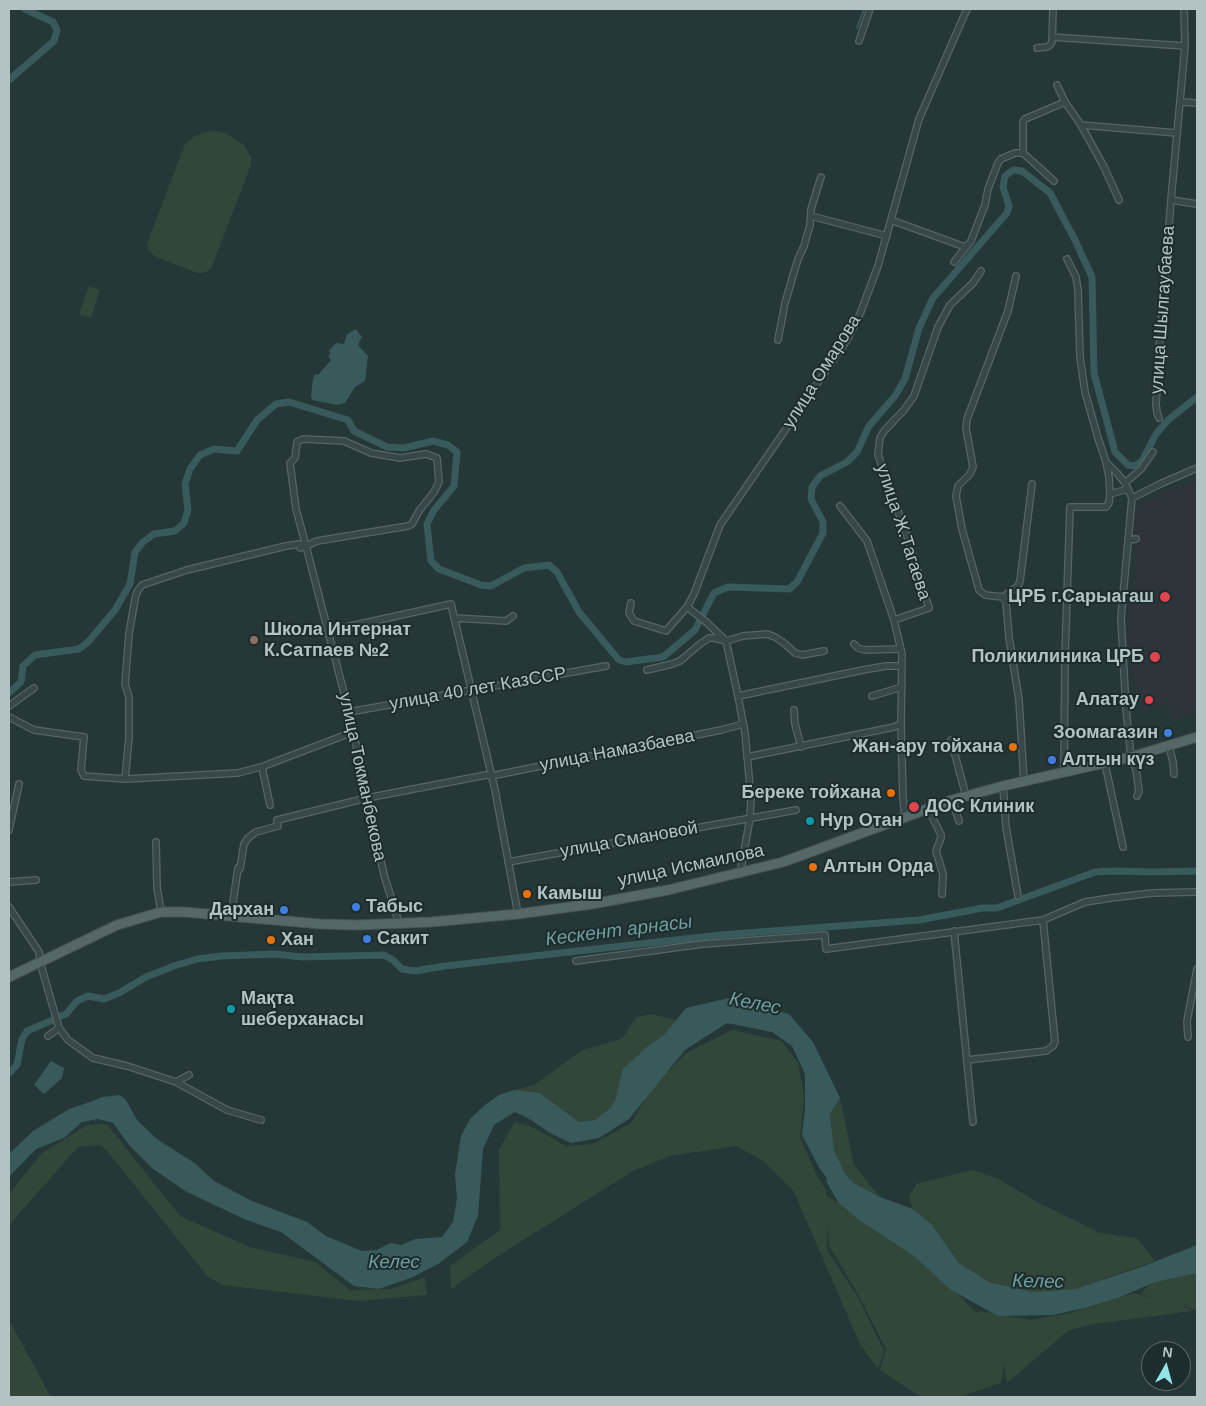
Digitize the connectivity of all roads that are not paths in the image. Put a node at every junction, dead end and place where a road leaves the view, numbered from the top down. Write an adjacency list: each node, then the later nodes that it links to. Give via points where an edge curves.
1 (870, 9): 6 (street)
2 (966, 9): 22 (street, улица Омарова, via 919,119)
3 (1053, 9): 5 (street)
4 (1184, 9): 7 (street, улица Шылгаубаева)
5 (1052, 37): 7 (street); 8 (street, via 1050,45)
6 (859, 41)
7 (1186, 46): 11 (street, улица Шылгаубаева)
8 (1036, 48)
9 (1058, 85): 10 (street)
10 (1065, 102): 13 (street); 15 (street, via 1025,119)
11 (1181, 102): 12 (street); 14 (street, улица Шылгаубаева)
12 (1197, 103)
13 (1081, 125): 14 (street); 18 (street)
14 (1177, 133): 19 (street, улица Шылгаубаева)
15 (1023, 153): 17 (street); 24 (street, via 1005,156 998,163 979,221)
16 (821, 177): 21 (street)
17 (1054, 181)
18 (1119, 200)
19 (1171, 200): 20 (street, улица Шылгаубаева); 30 (street, улица Шылгаубаева, via 1156,404)
20 (1197, 204)
21 (811, 216): 23 (street); 29 (street, via 784,304)
22 (891, 220): 23 (street, улица Омарова); 24 (street)
23 (887, 236): 45 (street, улица Омарова, via 868,294 847,340 720,525)
24 (965, 247): 26 (street)
25 (1067, 259): 32 (street, via 1078,290 1080,357 1085,392)
26 (954, 262)
27 (981, 271): 48 (street, улица Ж.Тагаева, via 950,305 938,327 914,396 880,438 878,455 929,608)
28 (1016, 276): 43 (street, via 1008,311 967,419 973,467 958,486 956,496 979,590 983,595)
29 (778, 340)
30 (1159, 418)
31 (1153, 452): 34 (street, via 1142,469)
32 (1106, 462): 34 (street); 37 (street)
33 (1197, 468): 38 (street)
34 (1125, 483): 36 (street)
35 (1032, 484): 43 (street, via 1022,576 1018,586)
36 (1128, 489): 37 (street); 38 (street)
37 (1110, 494): 77 (street, via 1110,503 1106,507 1070,507)
38 (1132, 498): 41 (street)
39 (840, 506): 48 (street, улица Ж.Тагаева, via 867,541)
40 (1136, 539): 41 (street)
41 (1128, 540): 74 (street, via 1121,618)
42 (303, 547): 42 (street, улица Токманбекова, via 290,463 295,458 299,440 344,441 358,449 400,458 430,455 438,458 439,482 412,524 317,541); 49 (street, улица Токманбекова); 80 (street, улица Токманбекова, via 300,544 286,546 142,584 135,599 129,634 125,684 130,714)
43 (1003, 597): 81 (street, via 1018,692)
44 (631, 603): 45 (street, улица Омарова, via 629,613 634,621 666,631)
45 (687, 607): 50 (street)
46 (513, 616): 47 (street, via 506,621)
47 (454, 618): 49 (street, via 451,604); 59 (street)
48 (894, 620): 52 (street, улица Ж.Тагаева)
49 (328, 631): 64 (street, улица Токманбекова)
50 (726, 641): 53 (street, via 767,634 795,653); 56 (street, via 709,638 680,661); 60 (street)
51 (854, 644): 52 (street, via 865,650)
52 (901, 649): 55 (street, улица Ж.Тагаева)
53 (824, 652)
54 (606, 666): 59 (street, улица 40 лет КазССР)
55 (902, 666): 57 (street, улица Ж.Тагаева); 60 (street, via 863,670)
56 (647, 670)
57 (902, 687): 61 (street); 67 (street, улица Ж.Тагаева)
58 (34, 688): 62 (street)
59 (471, 691): 64 (street, улица 40 лет КазССР); 79 (street)
60 (738, 696): 66 (street)
61 (872, 696)
62 (9, 706)
63 (794, 710): 72 (street)
64 (349, 712): 68 (street, улица Токманбекова)
65 (9, 717): 80 (street, via 34,730 84,737 81,770 84,776)
66 (743, 724): 73 (street); 79 (street, улица Намазбаева)
67 (901, 724): 72 (street); 91 (street, улица Ж.Тагаева)
68 (353, 732): 76 (street); 86 (street, улица Токманбекова)
69 (1197, 737): 71 (main road, улица Исмаилова)
70 (951, 740): 84 (street)
71 (1169, 746): 74 (main road, улица Исмаилова); 78 (street)
72 (801, 747): 73 (street)
73 (747, 757): 92 (street)
74 (1131, 757): 75 (main road, улица Исмаилова); 85 (street, via 1136,770)
75 (1105, 764): 77 (main road, улица Исмаилова); 96 (street)
76 (262, 767): 80 (street, via 238,773); 88 (street)
77 (1064, 773): 81 (main road, улица Исмаилова)
78 (1174, 774)
79 (491, 776): 86 (street, улица Намазбаева); 97 (street)
80 (125, 779)
81 (1024, 782): 83 (main road, улица Исмаилова)
82 (19, 784): 94 (street)
83 (1003, 786): 84 (main road, улица Исмаилова); 103 (street, via 1006,827)
84 (966, 796): 87 (main road, улица Исмаилова)
85 (1137, 796)
86 (367, 798): 107 (street, улица Намазбаева, via 277,820 278,826 256,832 248,838 238,868); 109 (street, улица Токманбекова, via 384,875)
87 (952, 800): 89 (main road, улица Исмаилова); 93 (street)
88 (270, 805)
89 (928, 808): 91 (main road, улица Исмаилова); 102 (street, via 941,835 936,851 943,874)
90 (796, 810): 92 (street, улица Смановой)
91 (905, 816): 98 (main road, улица Исмаилова, via 782,862)
92 (750, 818): 97 (street, улица Смановой); 98 (street)
93 (959, 822)
94 (9, 830)
95 (156, 842): 105 (street)
96 (1123, 847)
97 (508, 862): 106 (street)
98 (740, 874): 106 (main road, улица Исмаилова, via 592,904)
99 (36, 880): 100 (street)
100 (9, 882)
101 (1197, 892): 108 (street, via 1152,893 1097,900)
102 (942, 894)
103 (1018, 896)
104 (9, 907): 112 (street, via 39,952)
105 (160, 912): 107 (main road, улица Исмаилова); 112 (main road, улица Исмаилова, via 117,925)
106 (518, 914): 109 (main road, улица Исмаилова)
107 (231, 916): 109 (main road, улица Исмаилова, via 320,924)
108 (1043, 920): 110 (street); 119 (street, via 1053,1046 1046,1051)
109 (399, 923)
110 (954, 931): 111 (street, via 826,949 825,935 703,944); 119 (street)
111 (576, 960)
112 (40, 962): 114 (main road, улица Исмаилова); 116 (street)
113 (1197, 969): 115 (street)
114 (9, 977)
115 (1195, 984): 118 (street, via 1187,1021)
116 (59, 1028): 117 (street); 121 (street, via 68,1040 93,1058)
117 (48, 1036)
118 (1188, 1037)
119 (967, 1060): 123 (street)
120 (189, 1075): 121 (street)
121 (176, 1082): 122 (street, via 227,1110)
122 (261, 1120)
123 (973, 1122)

